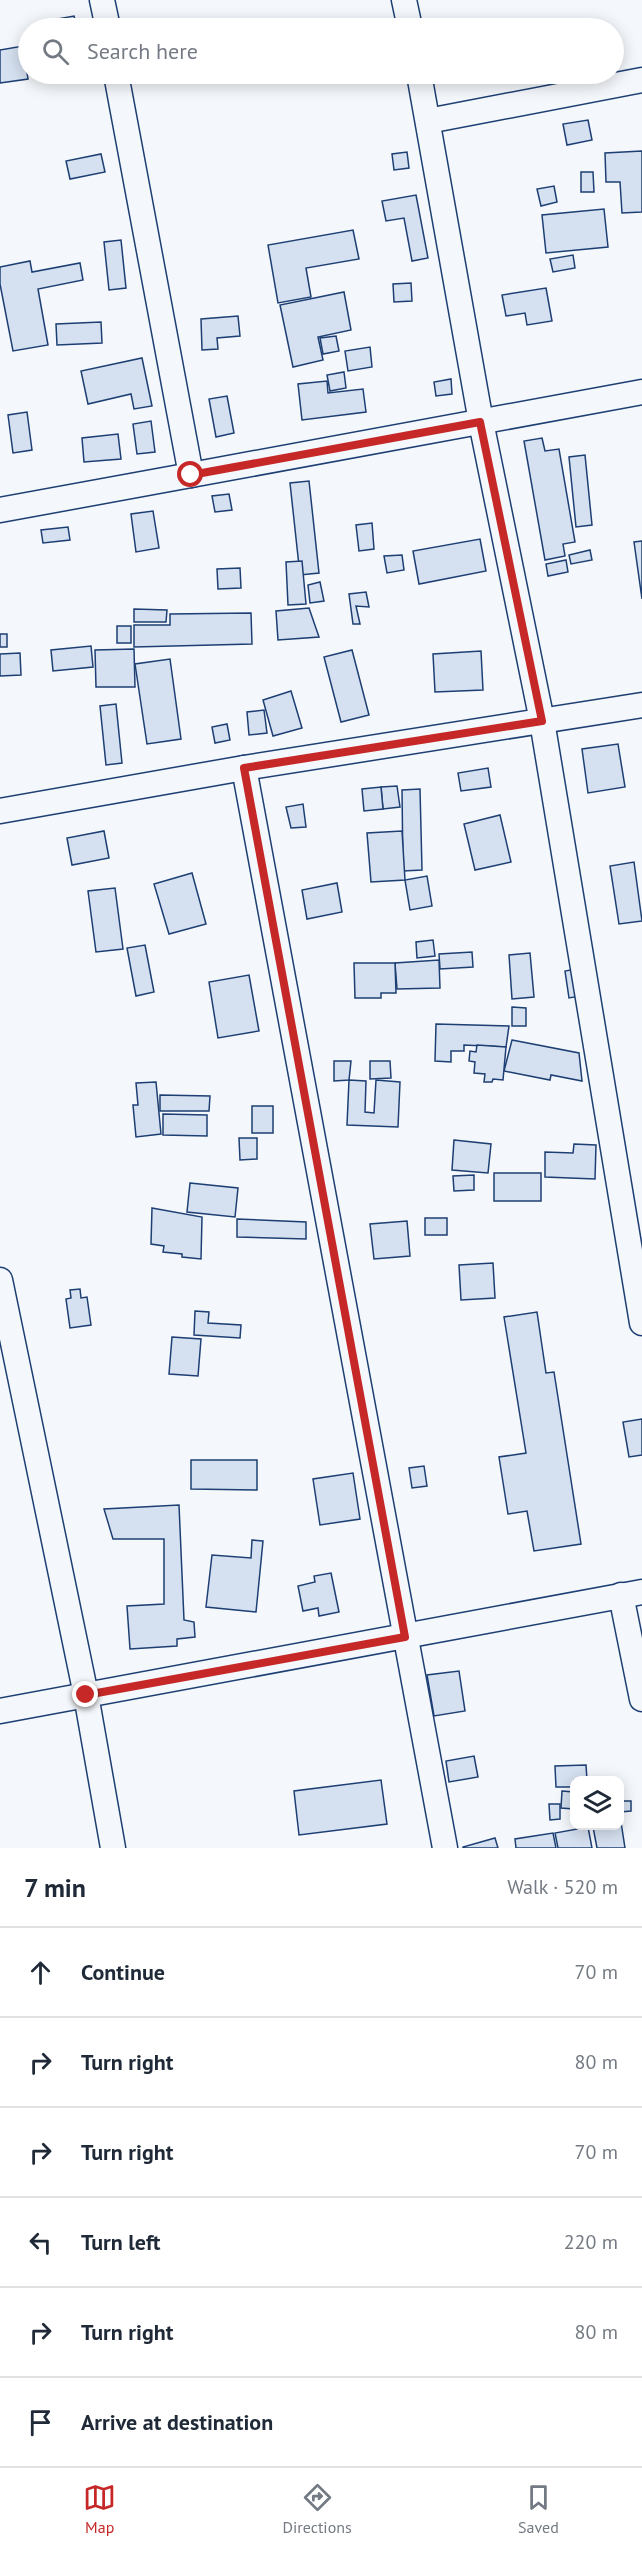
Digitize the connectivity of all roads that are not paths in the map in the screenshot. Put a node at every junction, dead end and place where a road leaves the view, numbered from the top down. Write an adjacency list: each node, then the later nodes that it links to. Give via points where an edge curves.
1 (102, 0): 3 (street)
2 (405, 0): 4 (street)
3 (106, 18)
4 (408, 18)
5 (642, 80): 6 (street)
6 (624, 83)
7 (118, 84): 13 (street)
8 (421, 84): 10 (street)
9 (621, 84): 10 (street)
10 (428, 121): 12 (street)
11 (642, 392): 12 (street)
12 (480, 422): 13 (street); 16 (street)
13 (191, 475): 14 (street)
14 (0, 510)
15 (642, 705): 16 (street)
16 (542, 721): 17 (street); 20 (street)
17 (244, 768): 18 (street); 22 (street)
18 (0, 811)
19 (0, 1280): 23 (street)
20 (642, 1323)
21 (631, 1593): 22 (street); 24 (street)
22 (405, 1637): 23 (street); 27 (street)
23 (86, 1695): 25 (street); 26 (street)
24 (642, 1699)
25 (0, 1711)
26 (114, 1848)
27 (445, 1848)

